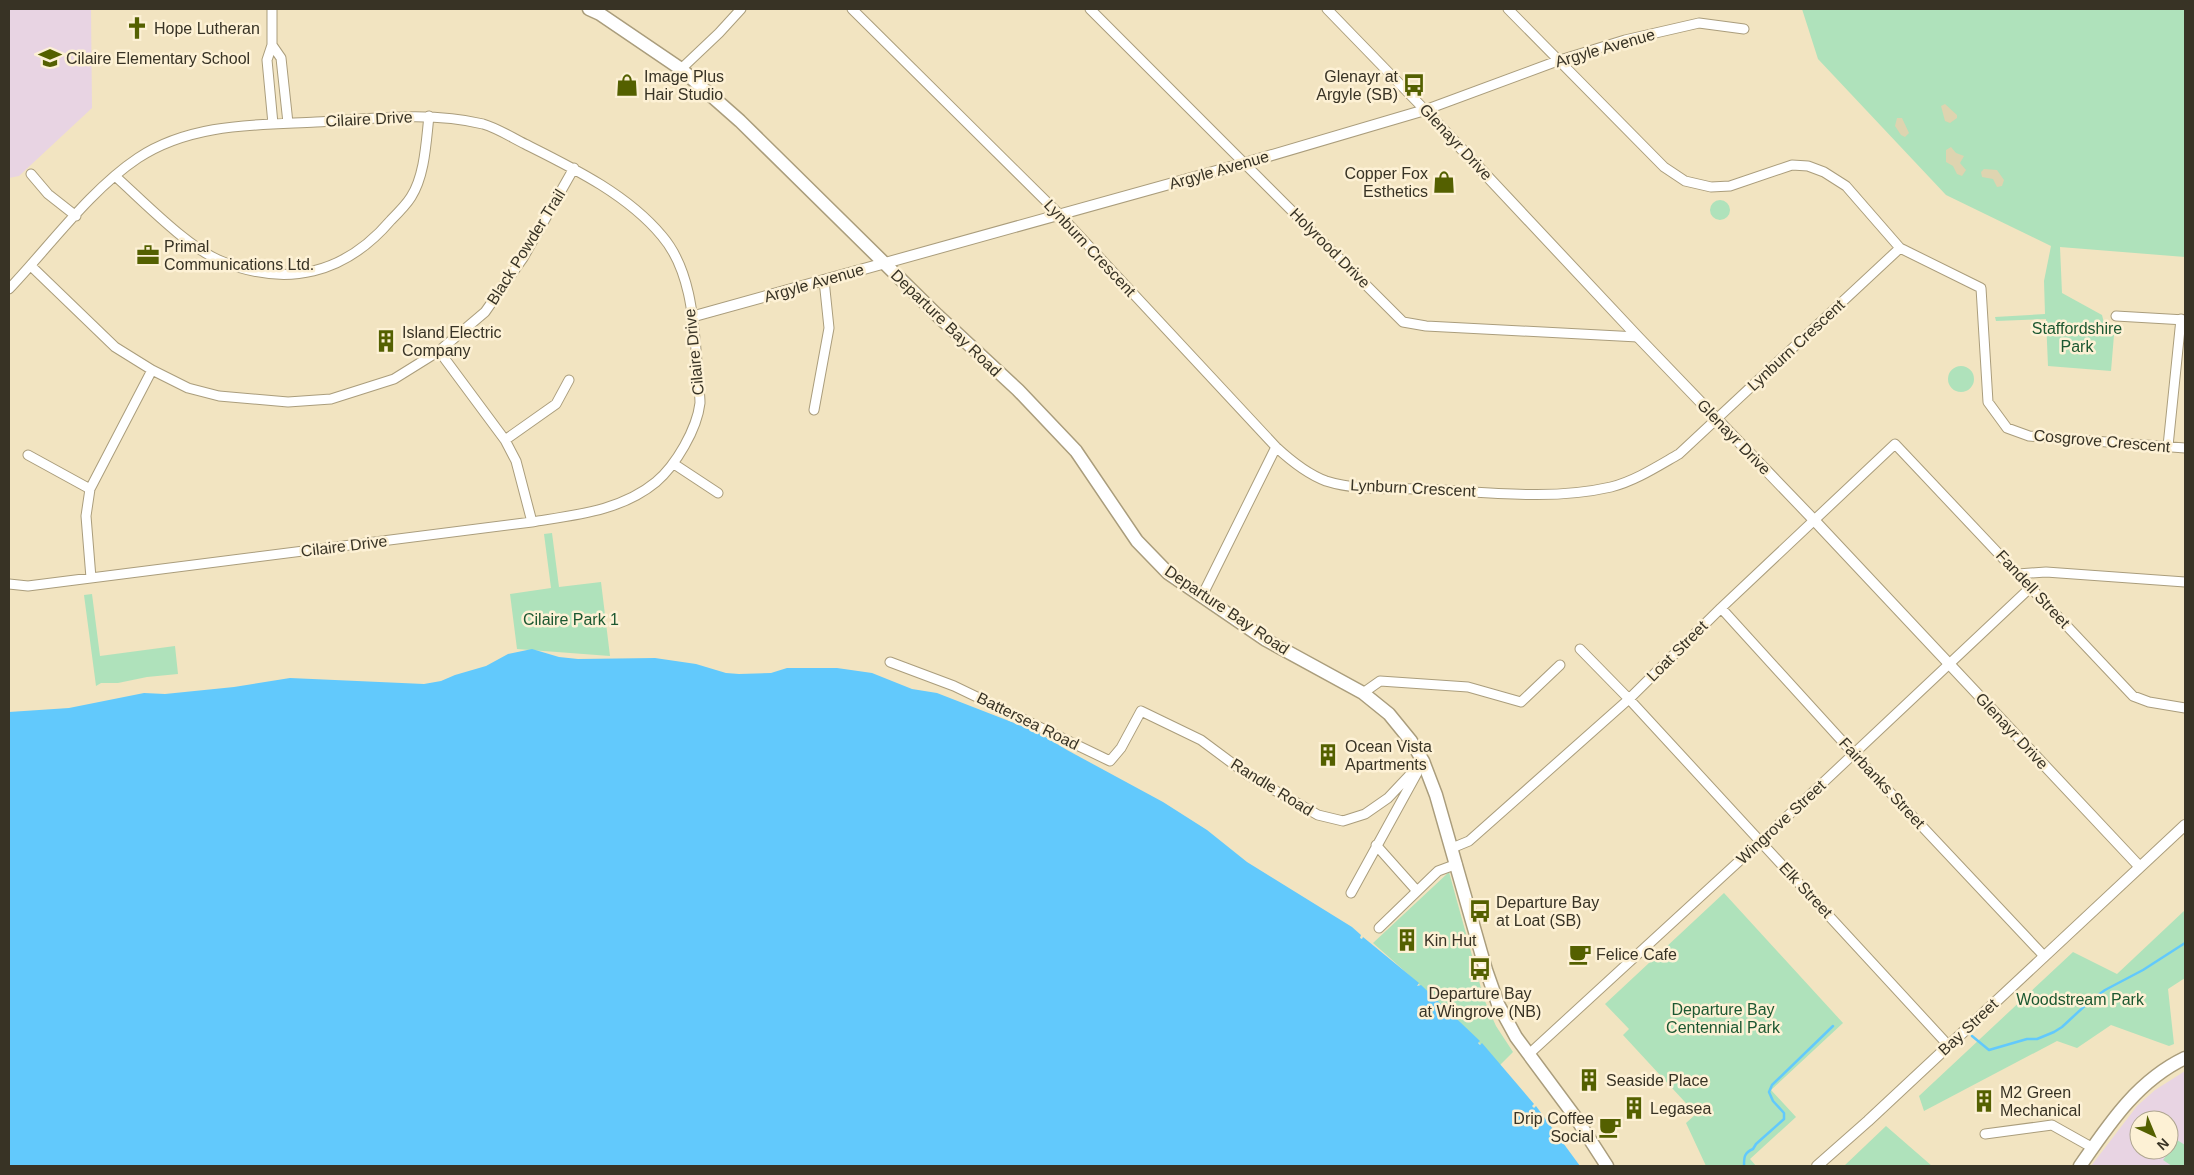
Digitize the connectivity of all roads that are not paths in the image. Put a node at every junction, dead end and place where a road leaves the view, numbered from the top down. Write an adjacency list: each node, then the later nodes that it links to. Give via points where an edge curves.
1 (272, 9): 9 (street)
2 (589, 9): 11 (main road, Departure Bay Road)
3 (741, 9): 11 (street)
4 (852, 9): 20 (street, Lynburn Crescent)
5 (1090, 9): 16 (street, Holyrood Drive)
6 (1327, 9): 12 (street, Glenayr Drive)
7 (1508, 9): 10 (street, Cosgrove Crescent)
8 (1744, 29): 10 (street, Argyle Avenue, via 1699,22)
9 (272, 45): 14 (street, via 280,58); 15 (street, via 267,60)
10 (1560, 60): 12 (street, Argyle Avenue); 22 (street, Cosgrove Crescent, via 1664,167 1685,181 1711,187 1730,186 1792,165 1808,166 1846,186)
11 (681, 69): 23 (main road, Departure Bay Road)
12 (1425, 110): 16 (street, Argyle Avenue); 30 (street, Glenayr Drive)
13 (429, 116): 14 (street, Cilaire Drive); 17 (street, Cilaire Drive, via 485,124); 19 (street, via 424,161 412,196 375,239 341,262 312,272 277,274 246,270 219,260 190,243)
14 (288, 123): 15 (street, Cilaire Drive)
15 (273, 124): 19 (street, Cilaire Drive, via 236,126 175,139 139,157)
16 (1245, 163): 20 (street, Argyle Avenue); 30 (street, Holyrood Drive, via 1403,322 1426,326)
17 (574, 168): 28 (street, Cilaire Drive, via 638,211 664,238 676,258 688,292); 31 (street, Black Powder Trail, via 523,258 486,312)
18 (31, 174): 21 (street, via 48,194)
19 (115, 176): 21 (street, Cilaire Drive)
20 (1060, 215): 23 (street, Argyle Avenue); 39 (street, Lynburn Crescent)
21 (76, 216): 24 (street, Cilaire Drive)
22 (1900, 248): 35 (street, Lynburn Crescent); 38 (street, Cosgrove Crescent, via 1981,288 1988,402 2007,428 2029,436)
23 (884, 263): 25 (street, Argyle Avenue); 52 (main road, Departure Bay Road, via 1018,390 1076,451 1137,541 1168,573)
24 (31, 266): 26 (street, Cilaire Drive); 32 (street, Black Powder Trail, via 115,347)
25 (824, 280): 28 (street, Argyle Avenue); 34 (street, via 829,328)
26 (9, 289)
27 (2116, 316): 29 (street)
28 (691, 317): 42 (street, Cilaire Drive, via 700,403 691,431)
29 (2183, 320): 38 (street)
30 (1638, 337): 35 (street, Glenayr Drive)
31 (439, 351): 32 (street, Black Powder Trail, via 394,379 331,399 288,402 219,396 188,388); 36 (street)
32 (152, 370): 43 (street)
33 (569, 380): 36 (street, via 556,404)
34 (814, 410)
35 (1717, 418): 39 (street, Lynburn Crescent, via 1679,454 1645,474 1614,486 1580,493 1360,487 1326,480 1293,463); 45 (street, Glenayr Drive)
36 (505, 440): 46 (street, via 516,461)
37 (1895, 444): 45 (street, Loat Street); 47 (street, Fandell Street)
38 (2168, 446): 40 (street, Cosgrove Crescent)
39 (1276, 447): 52 (street)
40 (2185, 448)
41 (28, 455): 43 (street)
42 (674, 464): 44 (street); 46 (street, Cilaire Drive, via 655,483 630,499 598,511)
43 (90, 489): 48 (street, via 86,516)
44 (718, 493)
45 (1813, 520): 53 (street, Loat Street); 56 (street, Glenayr Drive)
46 (532, 522): 48 (street, Cilaire Drive)
47 (2018, 574): 49 (street, via 2046,572); 51 (street, Fandell Street)
48 (91, 578): 50 (street, Cilaire Drive, via 28,586)
49 (2185, 582)
50 (9, 584)
51 (2031, 587): 56 (street, Wingrove Street); 60 (street, Fandell Street, via 2133,696)
52 (1202, 596): 58 (main road, Departure Bay Road, via 1266,640)
53 (1721, 608): 59 (street, Loat Street); 62 (street, Fairbanks Street)
54 (1580, 649): 59 (street, Elk Street)
55 (890, 662): 61 (street, Battersea Road, via 954,686 1110,761)
56 (1948, 664): 62 (street, Wingrove Street); 69 (street, Glenayr Drive)
57 (1560, 665): 58 (street, via 1521,702 1468,687 1380,681)
58 (1362, 693): 63 (main road, Departure Bay Road, via 1389,714)
59 (1629, 699): 65 (street, Elk Street); 67 (street, Loat Street, via 1469,840)
60 (2185, 708)
61 (1141, 711): 63 (street, Randle Road, via 1201,740 1248,775 1318,815 1343,821 1365,814 1388,798)
62 (1853, 753): 65 (street, Wingrove Street); 73 (street, Fairbanks Street)
63 (1424, 761): 66 (street); 67 (main road, Departure Bay Road)
64 (2185, 825): 69 (street, Bay Street)
65 (1761, 841): 74 (street, Elk Street); 75 (street, Wingrove Street)
66 (1376, 845): 70 (street); 71 (street)
67 (1452, 848): 68 (main road, Departure Bay Road)
68 (1457, 864): 70 (street, via 1438,871); 75 (main road, Departure Bay Road, via 1498,1004)
69 (2140, 866): 73 (street, Bay Street)
70 (1417, 891): 72 (street)
71 (1351, 893)
72 (1379, 928)
73 (2044, 956): 74 (street, Bay Street)
74 (1948, 1045): 80 (street, Bay Street)
75 (1529, 1054): 79 (main road, Departure Bay Road)
76 (2185, 1058): 78 (main road, via 2142,1086)
77 (1984, 1134): 78 (street, via 2052,1125)
78 (2092, 1148): 81 (main road)
79 (1607, 1166)
80 (1817, 1166)
81 (2080, 1166)

